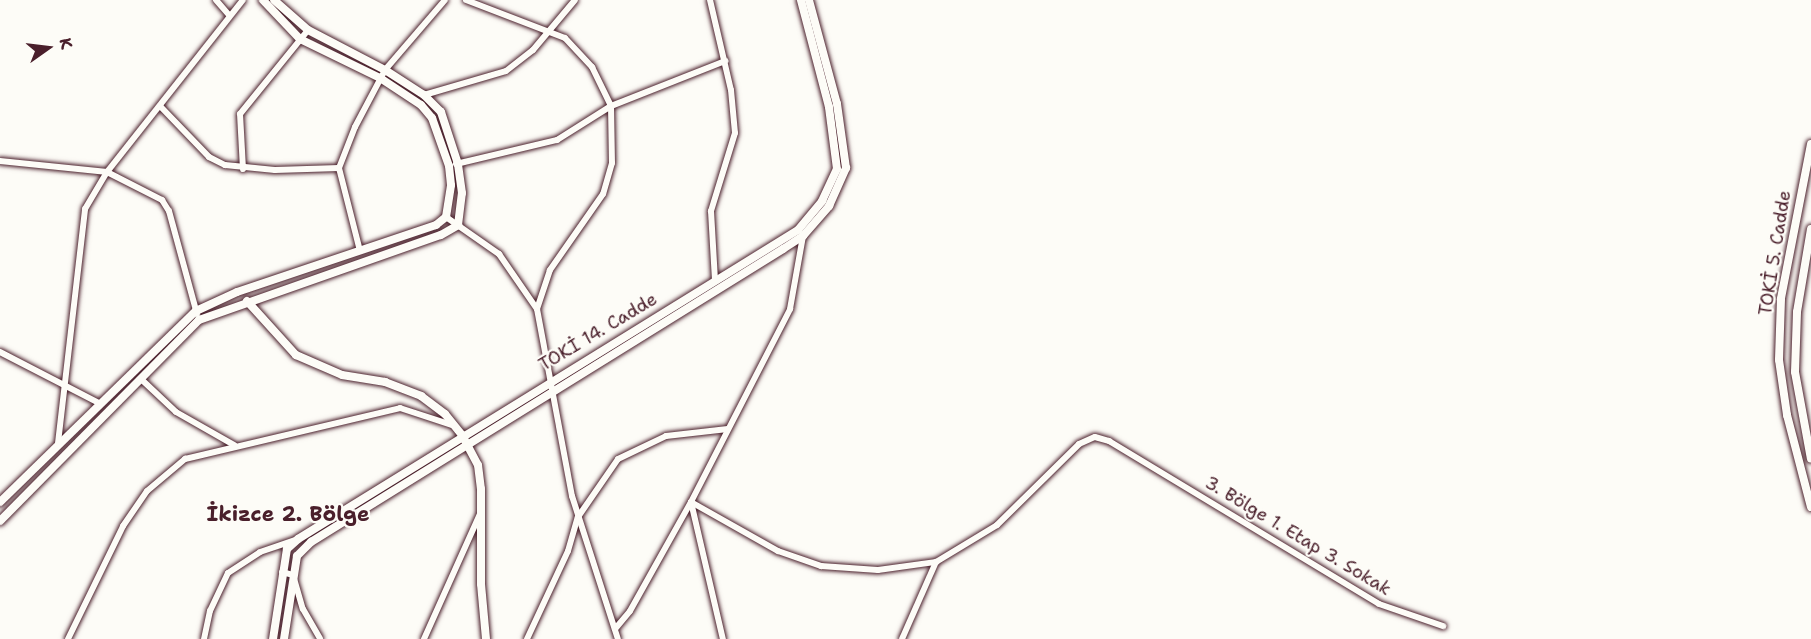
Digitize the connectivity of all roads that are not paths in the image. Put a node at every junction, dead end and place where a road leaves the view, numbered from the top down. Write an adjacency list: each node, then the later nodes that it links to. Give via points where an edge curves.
1 (216, 0): 11 (street)
2 (243, 0): 11 (street)
3 (262, 0): 14 (main road)
4 (274, 0): 12 (main road)
5 (445, 0): 16 (street)
6 (466, 0): 13 (street)
7 (575, 0): 13 (street)
8 (710, 0): 15 (street)
9 (801, 0): 32 (main road, TOKİ 14. Cadde, via 829,107 837,169 822,201 798,230)
10 (809, 0): 30 (main road, TOKİ 14. Cadde, via 837,104 846,168 829,206)
11 (229, 15): 18 (street)
12 (308, 30): 14 (street); 16 (main road)
13 (551, 30): 17 (street, via 506,71); 19 (street, via 582,53)
14 (300, 39): 16 (main road); 25 (street, via 240,114)
15 (725, 61): 19 (street); 32 (street, via 735,133 711,211)
16 (382, 74): 17 (main road); 23 (main road, via 432,118); 24 (street)
17 (424, 95): 22 (main road, via 441,112)
18 (160, 106): 25 (street, via 209,157); 26 (street)
19 (611, 106): 22 (street, via 557,140); 34 (street, via 612,163 603,194 550,270)
20 (1811, 144): 50 (main road, TOKİ 5. Cadde, via 1781,299 1779,360 1787,415)
21 (0, 161): 26 (street)
22 (458, 164): 23 (street); 28 (main road, via 462,193)
23 (449, 166): 27 (main road, via 451,185)
24 (339, 168): 25 (street); 31 (street)
25 (243, 169)
26 (107, 172): 35 (street, via 165,206); 39 (street, via 85,209)
27 (446, 217): 28 (street); 31 (main road, via 436,225)
28 (458, 225): 33 (main road, via 441,235); 34 (street, via 499,254)
29 (1811, 229): 47 (main road, TOKİ 5. Cadde, via 1797,312 1795,372)
30 (803, 236): 40 (main road, TOKİ 14. Cadde); 43 (street, via 790,309)
31 (360, 251): 35 (main road, via 237,292)
32 (716, 280): 40 (main road, TOKİ 14. Cadde)
33 (247, 301): 36 (main road); 42 (street, via 296,355 342,375 403,388 421,396)
34 (537, 309): 40 (street)
35 (196, 310): 36 (street); 41 (main road)
36 (199, 320): 38 (main road)
37 (0, 352): 39 (street)
38 (141, 379): 46 (street, via 176,412); 53 (main road)
39 (65, 385): 41 (street); 45 (street)
40 (551, 385): 44 (main road, TOKİ 14. Cadde); 52 (street)
41 (99, 403): 45 (main road)
42 (454, 425): 44 (street); 46 (street, via 400,408)
43 (728, 429): 49 (street); 52 (street, via 666,436 618,459)
44 (465, 439): 51 (street, via 478,465); 54 (main road, TOKİ 14. Cadde); 57 (main road, TOKİ 14. Cadde, via 311,542 297,556)
45 (58, 443): 48 (main road)
46 (234, 445): 60 (street, via 185,459 147,491 123,526)
47 (1811, 459)
48 (0, 502)
49 (691, 502): 55 (street, via 768,546 821,566 878,570); 59 (street, via 630,611); 69 (street)
50 (1811, 507)
51 (480, 514): 65 (street); 66 (street)
52 (578, 516): 59 (street); 67 (street, via 568,551)
53 (0, 521)
54 (298, 539): 56 (main road, TOKİ 14. Cadde, via 287,549); 61 (street, via 260,552 228,573 210,611)
55 (936, 562): 58 (street, 3. Bölge 1. Etap 3. Sokak, via 997,525 1078,444 1095,437 1142,460 1379,604); 70 (street)
56 (282, 572): 57 (street); 62 (main road, TOKİ 14. Cadde)
57 (293, 575): 63 (main road, TOKİ 14. Cadde); 64 (street, via 303,609)
58 (1443, 626)
59 (615, 629): 68 (street)
60 (68, 639)
61 (204, 639)
62 (273, 639)
63 (284, 639)
64 (320, 639)
65 (424, 639)
66 (486, 639)
67 (527, 639)
68 (618, 639)
69 (723, 639)
70 (902, 639)

